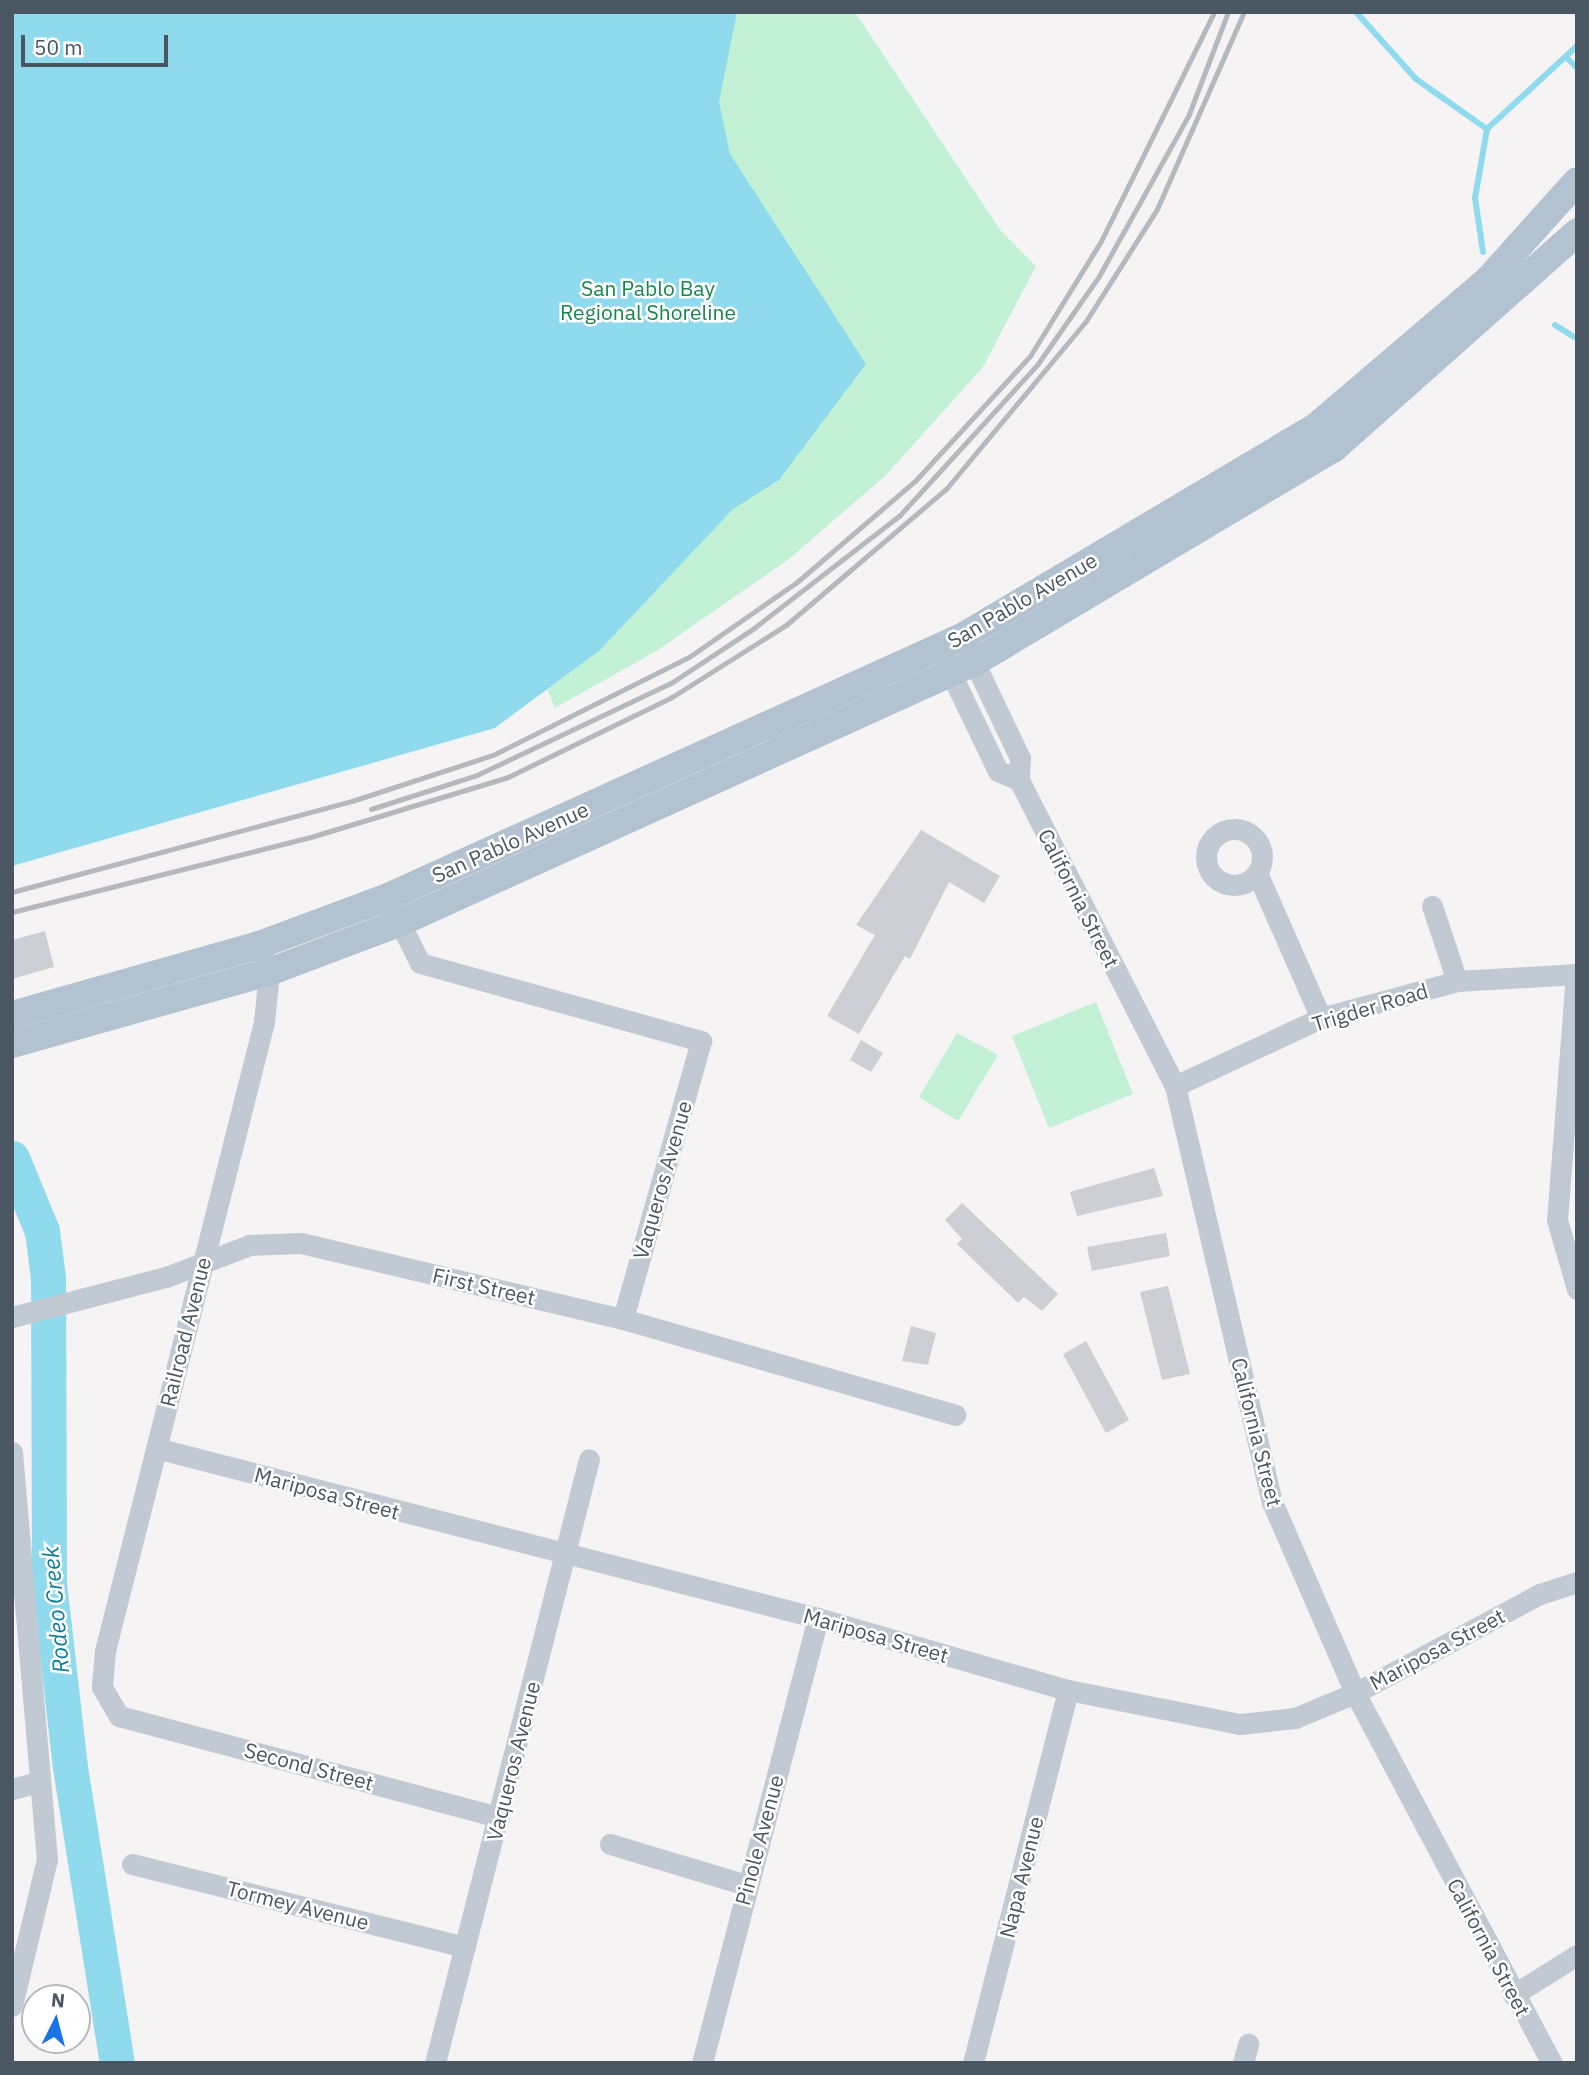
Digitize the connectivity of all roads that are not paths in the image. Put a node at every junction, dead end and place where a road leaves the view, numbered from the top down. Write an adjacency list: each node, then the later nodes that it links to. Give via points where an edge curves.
1 (1577, 181): 3 (main road, San Pablo Avenue, via 1488,280 1317,426)
2 (1577, 232): 4 (main road, San Pablo Avenue, via 1334,449)
3 (950, 642): 4 (street, California Street); 6 (main road, San Pablo Avenue)
4 (964, 668): 8 (main road, San Pablo Avenue); 16 (street, California Street, via 998,771 1019,780)
5 (1257, 873): 14 (street)
6 (388, 897): 8 (street); 9 (main road, San Pablo Avenue)
7 (1432, 906): 12 (street)
8 (399, 923): 10 (main road, San Pablo Avenue); 20 (street, Vaqueros Avenue, via 420,962 701,1041)
9 (259, 945): 10 (street, Railroad Avenue); 13 (main road, San Pablo Avenue)
10 (269, 972): 15 (main road, San Pablo Avenue); 17 (street, Railroad Avenue, via 264,1022)
11 (1576, 974): 12 (street, Trigder Road); 18 (street, via 1557,1220)
12 (1457, 981): 14 (street, Trigder Road)
13 (12, 1015)
14 (1321, 1018): 16 (street, Trigder Road)
15 (12, 1044)
16 (1175, 1086): 29 (street, California Street, via 1272,1502)
17 (203, 1259): 19 (street, First Street, via 166,1277); 20 (street, First Street, via 250,1245 301,1243); 22 (street, Railroad Avenue)
18 (1577, 1289)
19 (23, 1315)
20 (622, 1319): 21 (street, First Street)
21 (955, 1415)
22 (156, 1448): 25 (street, Mariposa Street); 30 (street, Railroad Avenue, via 105,1651 102,1687)
23 (12, 1452): 31 (street)
24 (590, 1459): 25 (street, Vaqueros Avenue)
25 (565, 1555): 27 (street, Mariposa Street); 33 (street, Vaqueros Avenue)
26 (1577, 1582): 29 (street, Mariposa Street, via 1540,1594)
27 (817, 1618): 28 (street, Mariposa Street); 36 (street, Pinole Avenue)
28 (1068, 1690): 29 (street, Mariposa Street, via 1240,1724 1295,1718); 43 (street, Napa Avenue)
29 (1355, 1693): 39 (street, California Street)
30 (119, 1716): 33 (street, Second Street)
31 (39, 1782): 32 (street); 40 (street, via 47,1859)
32 (12, 1789)
33 (499, 1817): 37 (street, Vaqueros Avenue)
34 (610, 1844): 36 (street)
35 (132, 1864): 37 (street, Tormey Avenue)
36 (747, 1885): 42 (street, Pinole Avenue)
37 (465, 1947): 41 (street, Vaqueros Avenue)
38 (1577, 1955): 39 (street)
39 (1513, 1995): 44 (street, California Street)
40 (12, 2006)
41 (435, 2063)
42 (702, 2063)
43 (973, 2063)
44 (1552, 2063)

